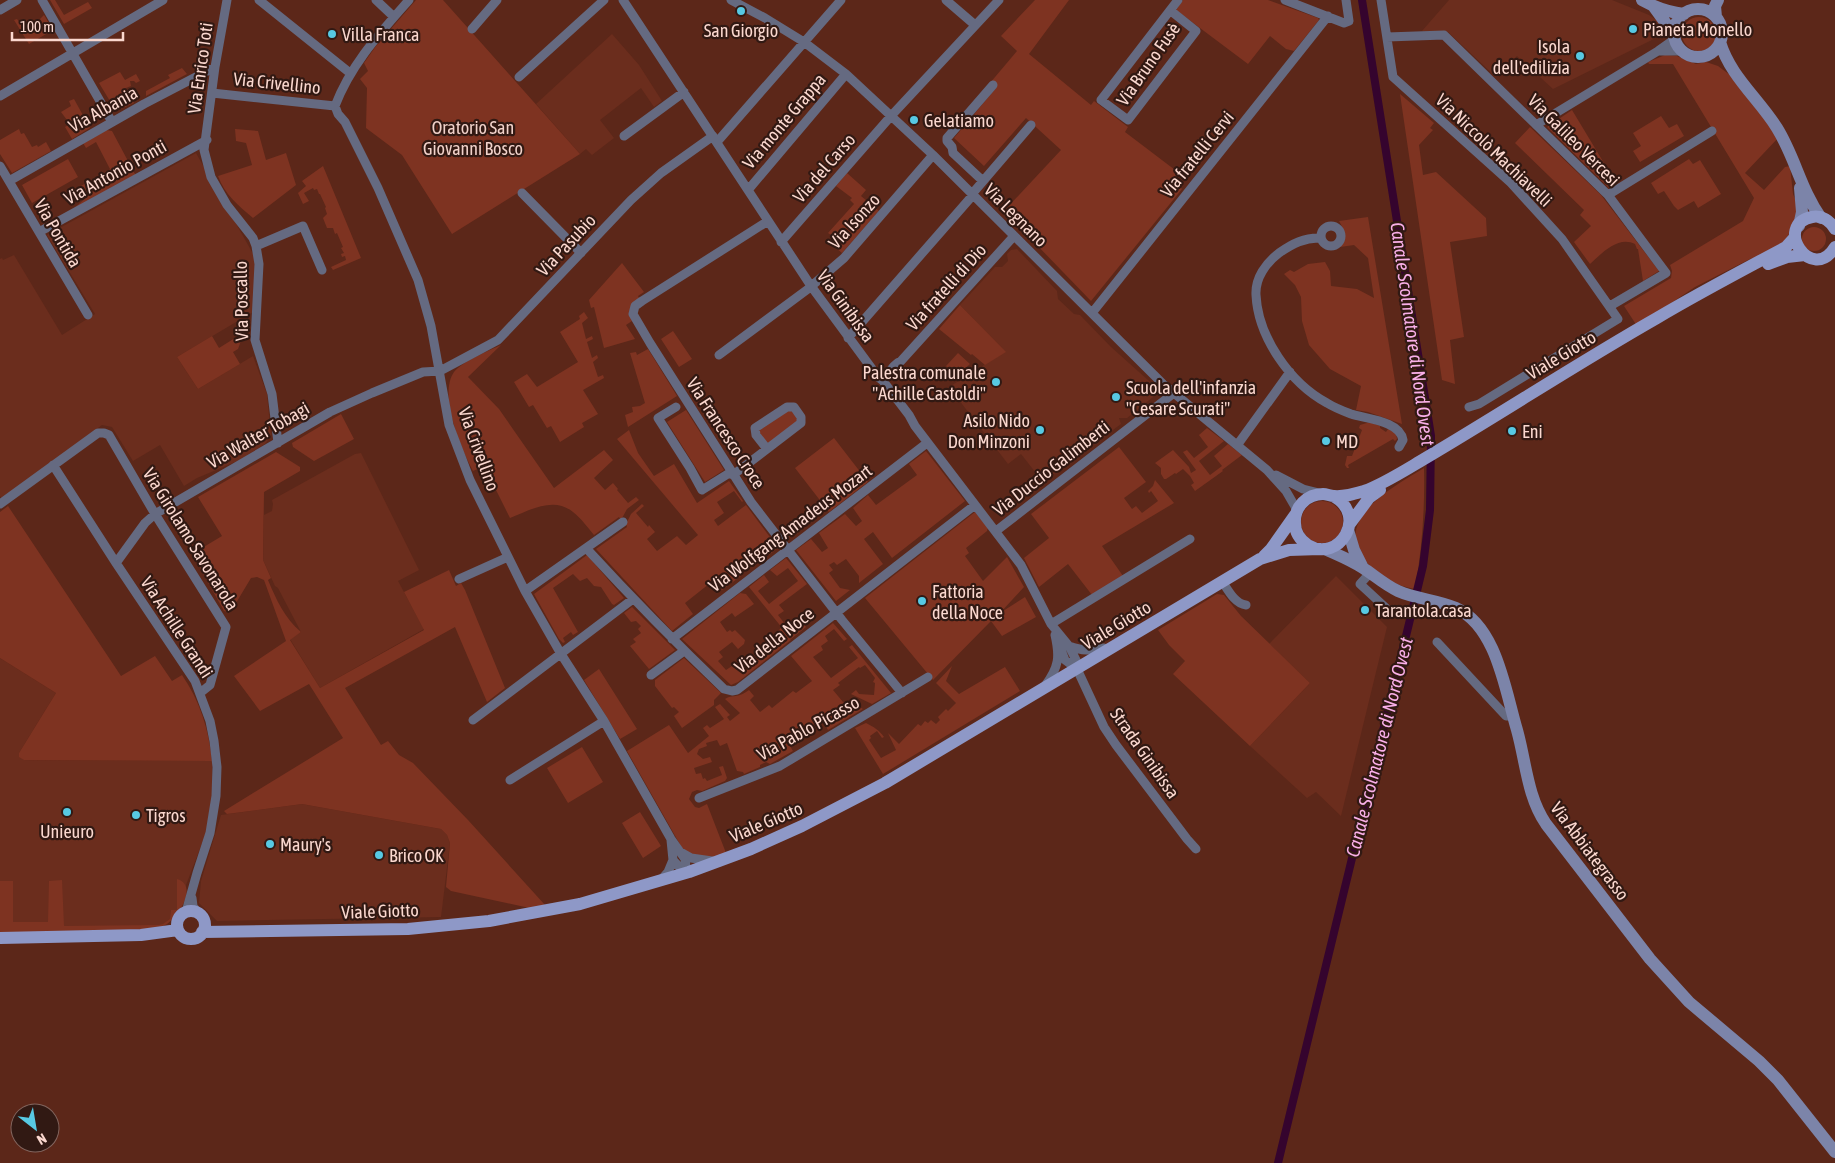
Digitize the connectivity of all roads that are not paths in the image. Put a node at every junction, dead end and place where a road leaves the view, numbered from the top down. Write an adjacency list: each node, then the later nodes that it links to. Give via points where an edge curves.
1 (17, 0): 24 (street)
2 (42, 0): 38 (street)
3 (163, 0): 38 (street)
4 (227, 0): 40 (street, Via Enrico Toti)
5 (259, 0): 42 (street)
6 (376, 0): 28 (street)
7 (409, 0): 28 (street)
8 (497, 0): 31 (street)
9 (604, 0): 44 (street)
10 (623, 0): 46 (street, Via Ginibissa)
11 (731, 0): 34 (street, Via Legnano)
12 (841, 0): 34 (street, Via Pasubio)
13 (946, 0): 30 (street)
14 (999, 0): 30 (street, Via del Carso)
15 (1178, 0): 25 (street, Via Bruno Fusè)
16 (1285, 0): 27 (street)
17 (1346, 0): 27 (street, via 1349,21 1344,23)
18 (1381, 0): 32 (street, Via Niccolò Machiavelli)
19 (1642, 0): 22 (street)
20 (1713, 0): 23 (street)
21 (1718, 0): 29 (street)
22 (1654, 7): 26 (street); 33 (street)
23 (1698, 9): 26 (street); 29 (street)
24 (0, 10)
25 (1171, 11): 25 (street, Via Bruno Fusè, via 1101,100 1128,120 1196,31)
26 (1684, 14): 33 (street, via 1676,24)
27 (1328, 16): 83 (street, Via fratelli Cervi)
28 (394, 17): 42 (street)
29 (1716, 17): 35 (street, via 1722,29)
30 (975, 25): 50 (street, Via del Carso)
31 (472, 29)
32 (1387, 37): 53 (street, Via Galileo Vercesi, via 1444,34); 82 (street, Via Niccolò Machiavelli, via 1393,77 1511,183 1562,239)
33 (1675, 37): 36 (street); 37 (street)
34 (804, 42): 43 (street, Via Legnano); 56 (street, Via Pasubio)
35 (1720, 42): 39 (street, via 1713,52); 41 (street)
36 (1658, 51): 37 (street); 53 (street)
37 (1683, 51): 39 (street)
38 (72, 53): 48 (street); 51 (street)
39 (1699, 56): 41 (street)
40 (215, 68): 47 (street, Via Enrico Toti); 51 (street, Via Albania)
41 (1732, 69): 60 (street, via 1777,128)
42 (350, 73): 49 (street)
43 (846, 74): 50 (street, Via Legnano); 63 (street, Via monte Grappa)
44 (518, 77)
45 (993, 85): 62 (street, via 946,141 953,153)
46 (684, 92): 55 (street); 56 (street, Via Ginibissa)
47 (212, 93): 49 (street, Via Crivellino); 57 (street, Via Enrico Toti)
48 (0, 96)
49 (335, 106): 87 (street, Via Crivellino, via 378,188 418,280)
50 (891, 116): 58 (street, Via Legnano); 74 (street, Via del Carso)
51 (112, 122): 61 (street, Via Albania)
52 (1031, 125): 62 (street)
53 (1536, 125): 66 (street, Via Galileo Vercesi)
54 (1712, 132): 66 (street)
55 (624, 136)
56 (715, 139): 63 (street, Via Ginibissa); 77 (street, Via Pasubio, via 661,173)
57 (207, 140): 71 (street, Via Antonio Ponti); 75 (street, Via Poscallo, via 204,150 211,177)
58 (933, 155): 65 (street, Via Legnano); 81 (street, Via Isonzo, via 844,258)
59 (0, 166): 61 (street, Via Pontida)
60 (1799, 178): 67 (street); 70 (street, via 1802,201)
61 (9, 181): 71 (street, Via Pontida)
62 (983, 182): 65 (street)
63 (748, 190): 68 (street, Via Ginibissa)
64 (522, 193): 77 (street)
65 (972, 195): 72 (street, Via Legnano); 85 (street)
66 (1608, 195): 82 (street, Via Galileo Vercesi, via 1666,273)
67 (1822, 218): 69 (main road); 70 (main road, Viale Giotto, via 1810,218)
68 (768, 221): 74 (street, Via Ginibissa); 101 (street, Via Francesco Croce, via 642,301 635,306 633,314)
69 (1835, 229)
70 (1797, 231): 78 (main road, via 1798,248); 80 (main road, Viale Giotto, via 1786,247)
71 (39, 232): 84 (street, Via Pontida)
72 (1014, 236): 83 (street, Via Legnano); 89 (street, Via fratelli di Dio, via 892,367)
73 (1321, 238): 88 (street, via 1311,237 1298,242 1273,258 1257,282 1256,298 1265,330)
74 (781, 242): 81 (street, Via Ginibissa)
75 (256, 246): 79 (street, Via Poscallo, via 303,226); 93 (street, Via Poscallo, via 259,264 255,340 272,394)
76 (1833, 252): 78 (main road, Viale Giotto, via 1816,259)
77 (581, 253): 87 (street, Via Pasubio, via 498,340)
78 (1805, 256): 80 (main road, Viale Giotto, via 1788,257)
79 (322, 270)
80 (1726, 280): 98 (main road, Viale Giotto, via 1640,328)
81 (810, 286): 85 (street, Via Ginibissa); 86 (street, Via Isonzo)
82 (1610, 306): 91 (street, via 1618,319 1479,404)
83 (1092, 313): 90 (street, Via Legnano)
84 (88, 316)
85 (848, 338): 89 (street, Via Ginibissa)
86 (719, 355)
87 (440, 371): 93 (street, Via Walter Tobagi, via 423,372 372,393 330,412); 114 (street, Via Crivellino, via 449,424 470,480)
88 (1290, 372): 95 (street); 96 (street, via 1326,403 1397,429 1403,440)
89 (883, 381): 94 (street, Via Ginibissa)
90 (1174, 393): 95 (street, Via Legnano); 109 (street, Via Duccio Galimberti)
91 (1470, 406)
92 (676, 407): 101 (street, via 658,418 702,490)
93 (278, 443): 106 (street, Via Walter Tobagi)
94 (927, 443): 104 (street, Via Ginibissa); 112 (street, Via Wolfgang Amadeus Mozart)
95 (1238, 444): 100 (street, Via Legnano)
96 (1399, 447)
97 (767, 449): 97 (street, via 801,423 794,407 787,407 755,428 756,435); 101 (street)
98 (1416, 464): 102 (main road, Viale Giotto, via 1366,491); 108 (main road, Viale Giotto, via 1369,498)
99 (53, 466): 103 (street); 106 (street, Via Girolamo Savonarola, via 98,433 109,435); 116 (street, Via Achille Grandi)
100 (1267, 470): 102 (street, Via Legnano, via 1303,489); 105 (street, Via Legnano, via 1286,490)
101 (732, 474): 112 (street, Via Francesco Croce)
102 (1327, 495): 105 (main road, Viale Giotto, via 1309,497); 108 (main road, via 1345,506)
103 (0, 504)
104 (975, 506): 109 (street, Via Ginibissa); 124 (street, Via della Noce)
105 (1296, 512): 113 (main road, via 1299,537 1312,547); 115 (main road, Viale Giotto, via 1271,549)
106 (155, 514): 116 (street, Via Walter Tobagi); 137 (street, Via Girolamo Savonarola, via 226,627 210,685)
107 (623, 522): 111 (street)
108 (1349, 528): 113 (main road, Viale Giotto, via 1338,544); 117 (street, Via Abbiategrasso, via 1354,550)
109 (996, 531): 125 (street, Via Ginibissa, via 1021,565)
110 (1190, 539): 125 (street)
111 (586, 548): 120 (street); 121 (street, Via della Noce)
112 (788, 549): 124 (street, Via Francesco Croce); 127 (street, Via Wolfgang Amadeus Mozart)
113 (1322, 549): 115 (main road, Viale Giotto, via 1289,550); 117 (street, Via Abbiategrasso)
114 (508, 557): 118 (street); 120 (street, Via Crivellino)
115 (1260, 559): 119 (main road, Viale Giotto)
116 (116, 564): 137 (street, Via Achille Grandi)
117 (1367, 571): 123 (street, via 1360,584); 139 (street, Via Abbiategrasso, via 1399,592 1455,607 1477,622 1492,646)
118 (459, 579)
119 (1222, 582): 122 (street, via 1240,605); 129 (main road, Viale Giotto)
120 (525, 591): 132 (street, Via Crivellino)
121 (633, 599): 127 (street, Via della Noce); 132 (street)
122 (1246, 605)
123 (1386, 608)
124 (836, 612): 131 (street, Via della Noce, via 737,690 724,689); 138 (street, Via Francesco Croce)
125 (1051, 624): 126 (street, Via Ginibissa); 130 (street, Via Ginibissa)
126 (1055, 635): 133 (street, Via Ginibissa, via 1065,660); 136 (street, Via Ginibissa, via 1058,665)
127 (672, 639): 131 (street, Via della Noce)
128 (1436, 642): 139 (street, via 1506,716)
129 (1117, 645): 130 (street, via 1091,651); 133 (main road, Viale Giotto)
130 (1069, 646): 133 (street, Via Ginibissa)
131 (684, 651): 134 (street)
132 (561, 654): 140 (street); 141 (street, Via Crivellino)
133 (1077, 669): 136 (main road, Viale Giotto); 145 (street, Strada Ginibissa, via 1104,727)
134 (652, 675)
135 (928, 677): 138 (street, Via Pablo Picasso)
136 (1042, 690): 148 (main road, Viale Giotto, via 877,787 802,826)
137 (200, 693): 151 (street, Via Achille Grandi, via 214,741 216,796 210,833 196,873)
138 (902, 693): 143 (street, Via Pablo Picasso, via 780,766)
139 (1513, 716): 157 (street, Via Abbiategrasso, via 1531,794 1546,824 1650,959 1689,1002 1778,1080)
140 (472, 720)
141 (604, 721): 142 (street); 144 (street, Via Crivellino)
142 (510, 780)
143 (699, 798)
144 (671, 840): 146 (street, Via Crivellino); 147 (street, Via Crivellino)
145 (1196, 849)
146 (680, 852): 148 (street, via 691,858); 149 (street, Via Crivellino, via 686,867)
147 (673, 860): 149 (street); 150 (street)
148 (716, 862): 149 (main road, Viale Giotto)
149 (684, 873): 150 (main road, Viale Giotto)
150 (660, 881): 153 (main road, Viale Giotto, via 580,904 489,921 408,929)
151 (189, 918): 152 (main road, via 205,925); 152 (main road, Viale Giotto, via 183,936 197,937); 153 (main road); 154 (main road, via 141,935)
152 (202, 932): 153 (main road, Viale Giotto)
153 (224, 932)
154 (35, 937): 155 (main road); 156 (main road)
155 (0, 938)
156 (0, 944)
157 (1835, 1152)

